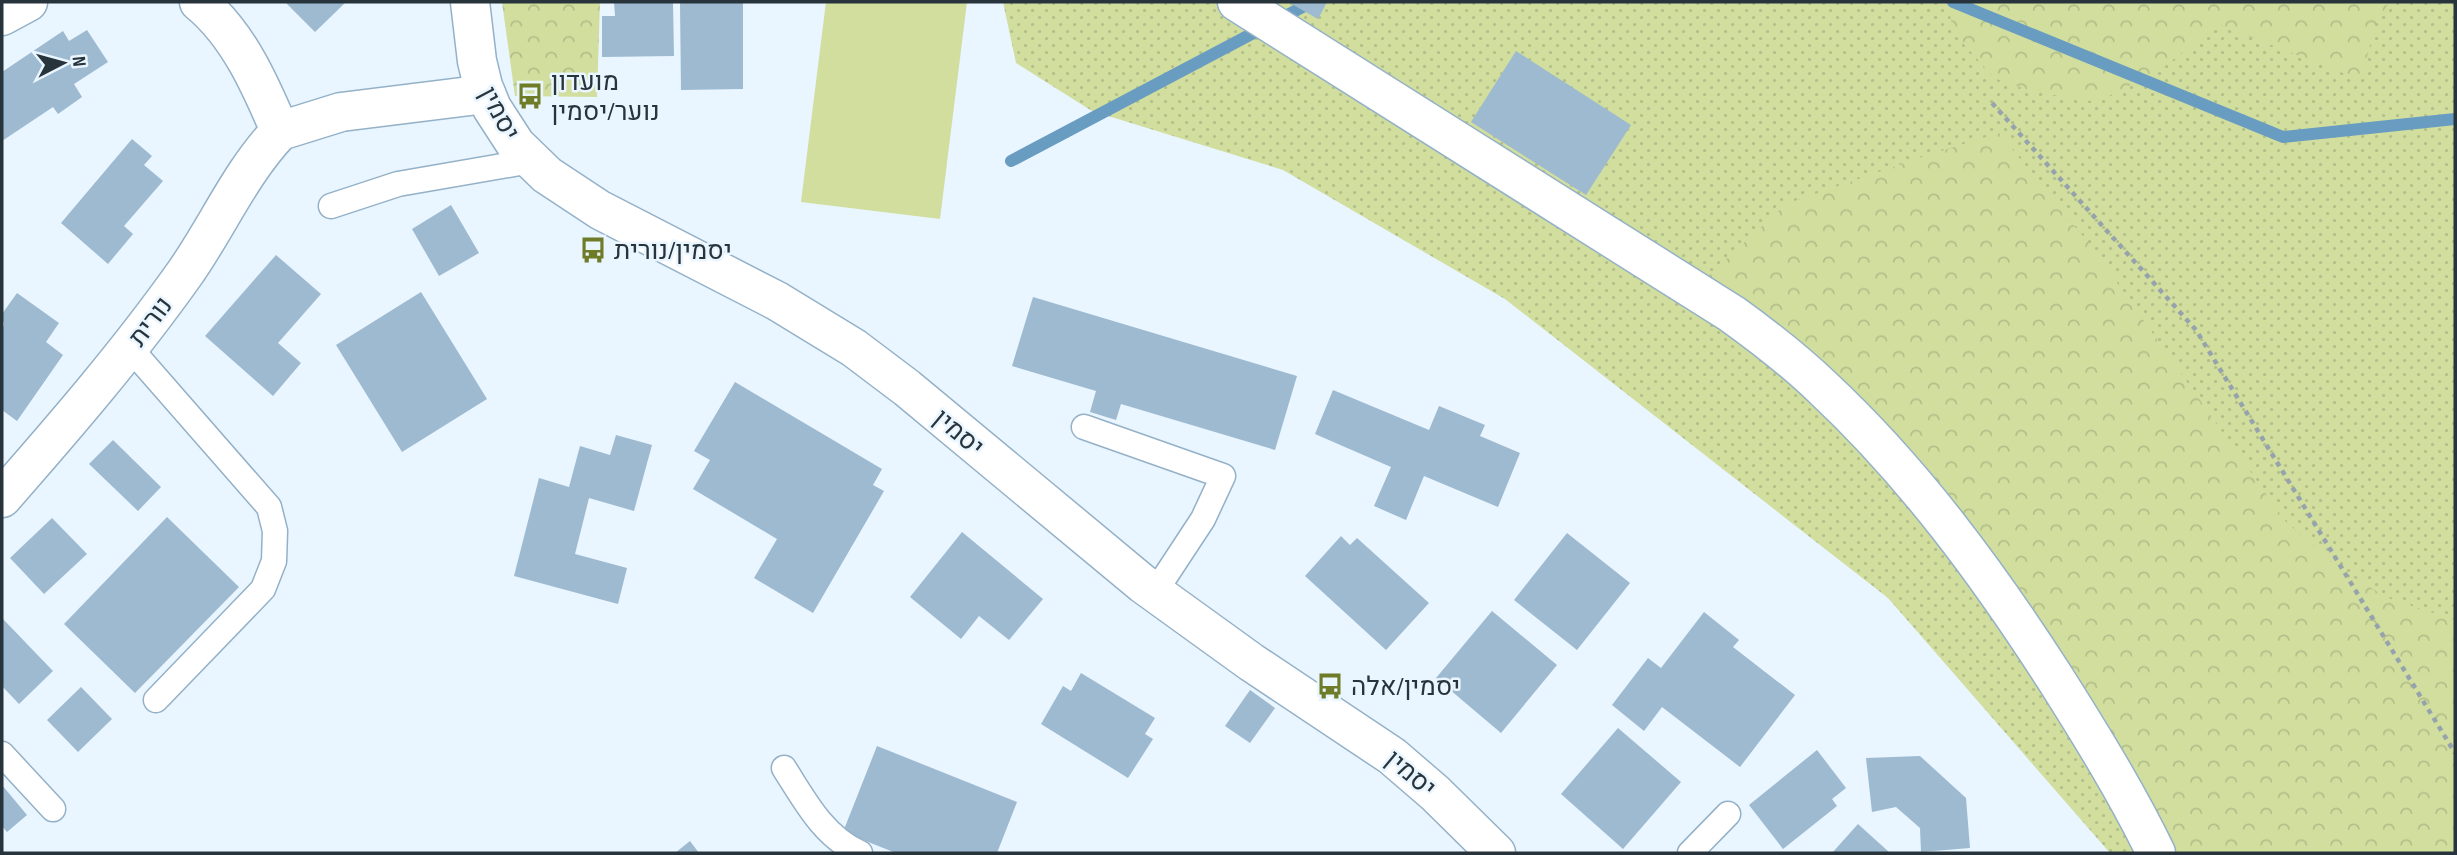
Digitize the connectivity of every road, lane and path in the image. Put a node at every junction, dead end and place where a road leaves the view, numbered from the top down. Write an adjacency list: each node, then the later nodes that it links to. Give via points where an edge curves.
1 (28, 2): 5 (street)
2 (199, 2): 8 (street, via 241,52)
3 (470, 2): 6 (street, יסמין)
4 (1237, 2): 24 (street, via 1732,314 1823,387 1909,478 1992,584 2081,720)
5 (2, 16)
6 (486, 94): 8 (street, via 341,112); 9 (street, יסמין, via 503,128)
7 (1992, 103): 16 (path, via 2196,330)
8 (280, 131): 11 (street, נורית, via 253,161 189,267)
9 (531, 161): 10 (lane, via 398,184); 14 (street, יסמין, via 582,199 777,301 854,348)
10 (331, 206)
11 (130, 348): 13 (street, נורית); 15 (lane, via 269,507 275,531 274,561 263,589)
12 (1084, 427): 14 (lane, via 1223,476 1203,519)
13 (2, 498)
14 (1154, 592): 22 (street, יסמין, via 1392,756)
15 (156, 700)
16 (2455, 753)
17 (2, 754): 19 (lane)
18 (784, 768): 21 (lane, via 819,821 842,845)
19 (52, 809)
20 (1728, 814): 23 (lane)
21 (860, 853)
22 (1496, 853)
23 (1690, 853)
24 (2156, 853)

